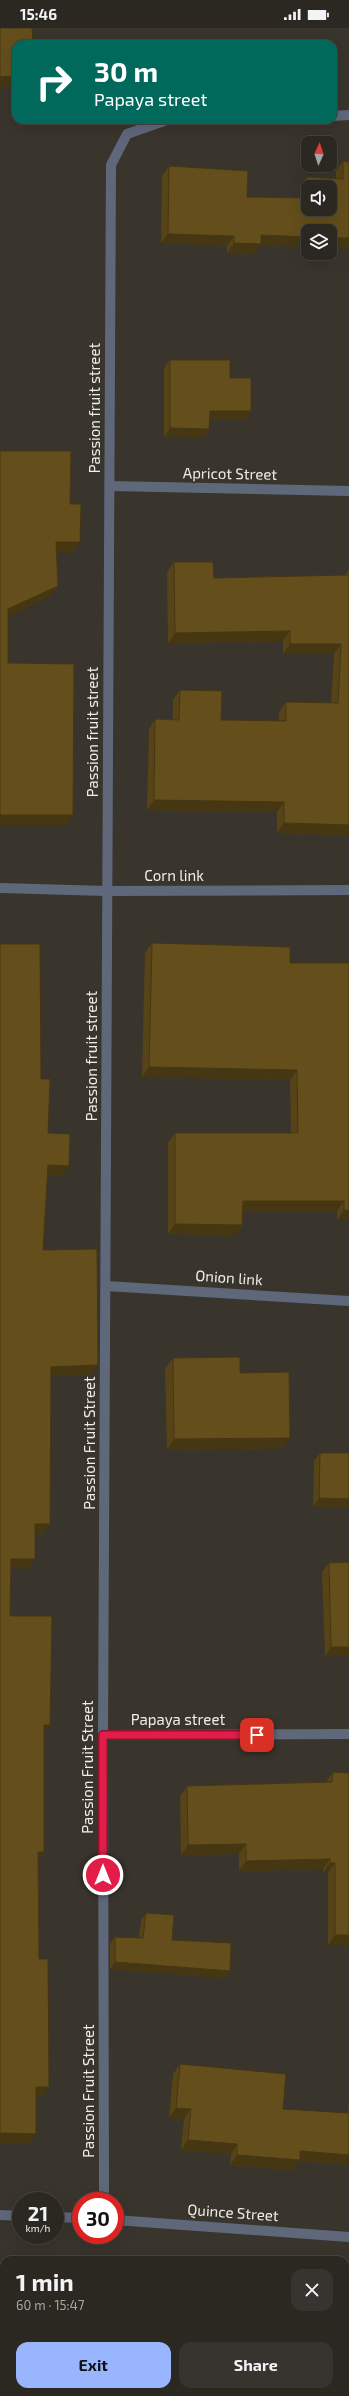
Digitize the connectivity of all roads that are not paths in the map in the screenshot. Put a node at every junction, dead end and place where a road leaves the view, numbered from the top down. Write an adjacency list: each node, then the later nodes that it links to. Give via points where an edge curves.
1 (349, 115): 2 (street)
2 (337, 116)
3 (156, 124): 4 (street, Passion fruit street, via 127,134 111,165)
4 (110, 486): 5 (street, Apricot Street); 8 (street, Passion fruit street)
5 (349, 491)
6 (0, 888): 8 (street, Corn link)
7 (349, 890): 8 (street, Corn link)
8 (107, 891): 9 (street, Passion fruit street)
9 (106, 1286): 10 (street, Onion link); 11 (street, Passion fruit street)
10 (349, 1301)
11 (105, 1334): 13 (street, Passion Fruit Street)
12 (349, 1734): 13 (street, Papaya street)
13 (103, 1735): 14 (street, Passion Fruit Street)
14 (104, 2192)
15 (0, 2215): 16 (street)
16 (12, 2216)
17 (124, 2221): 18 (street, Quince Street)
18 (349, 2237)

